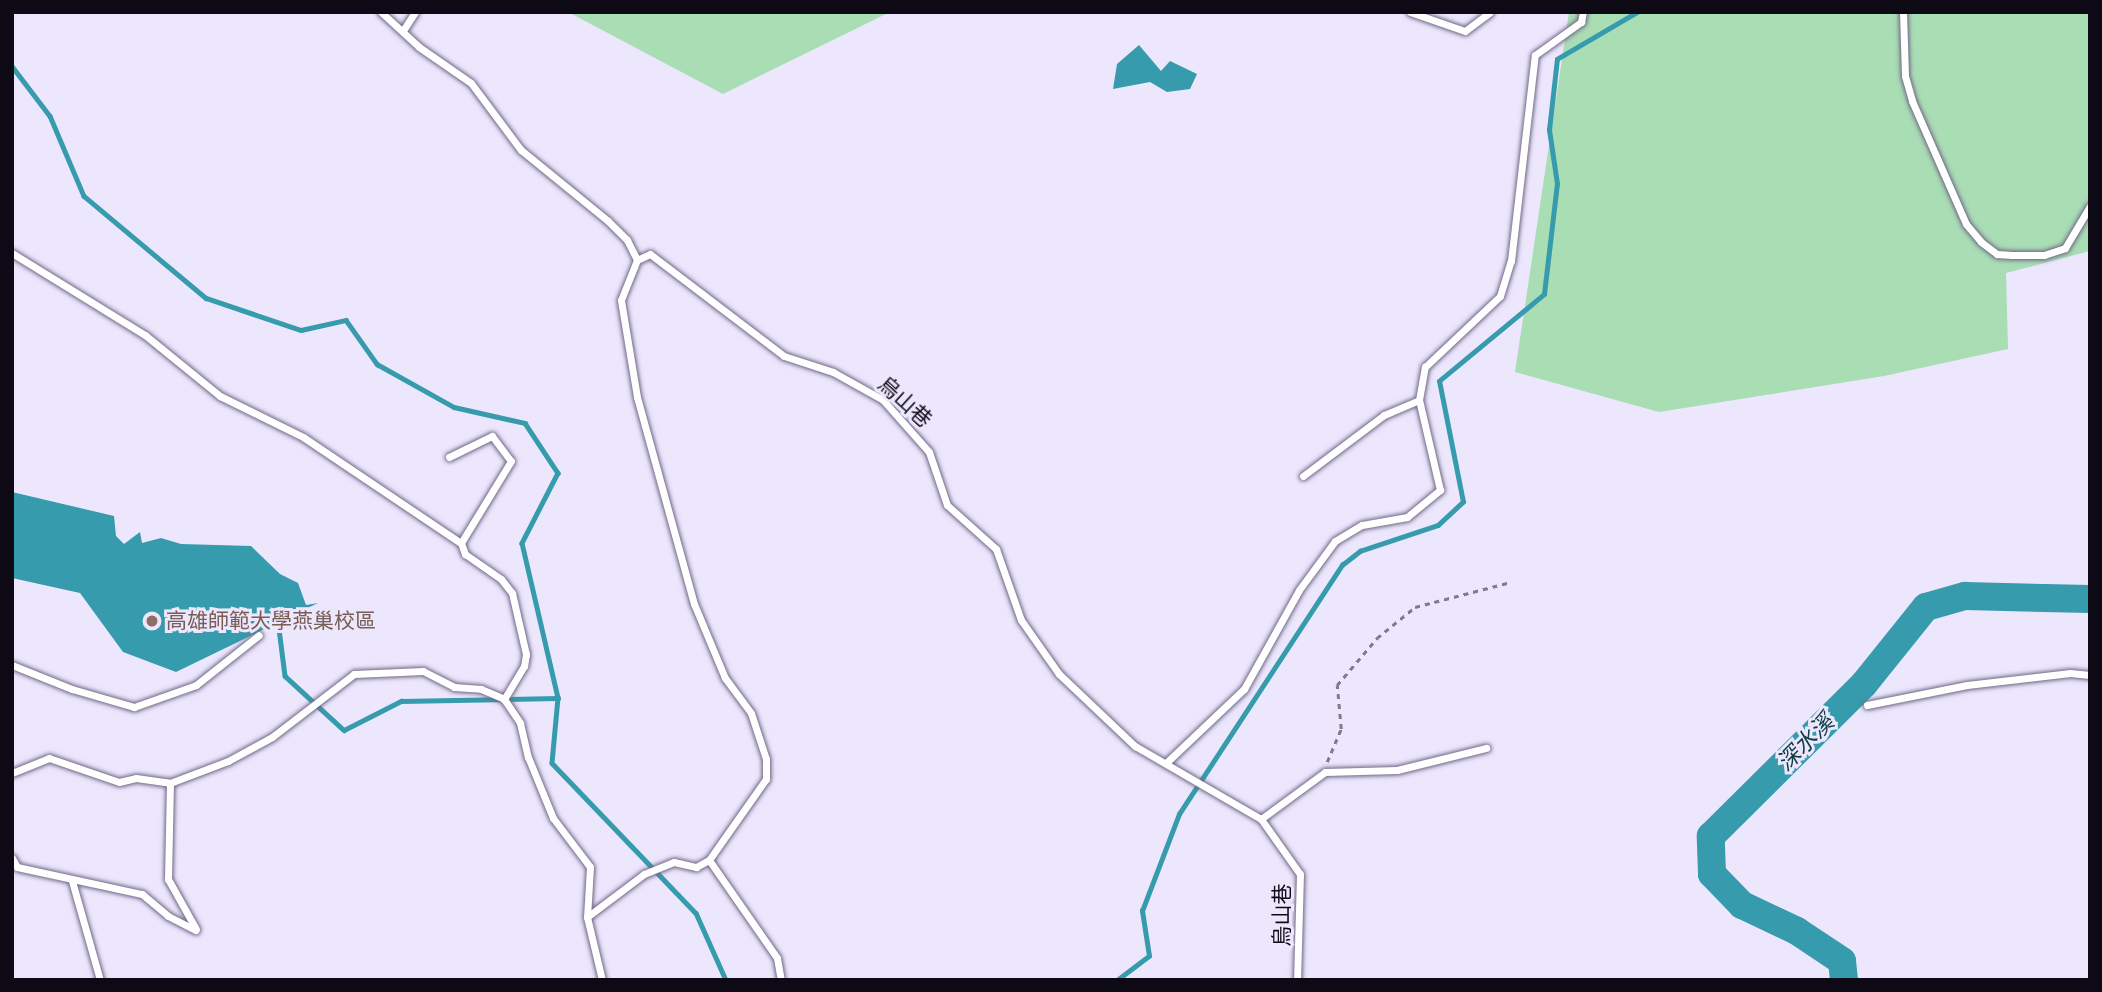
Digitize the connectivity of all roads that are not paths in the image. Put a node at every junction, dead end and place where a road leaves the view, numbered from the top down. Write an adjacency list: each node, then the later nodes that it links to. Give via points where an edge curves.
1 (381, 12): 7 (lane)
2 (415, 12): 7 (lane)
3 (1410, 12): 4 (lane, via 1465,32)
4 (1490, 12)
5 (1583, 12): 11 (lane, via 1581,22 1535,55 1511,261 1500,296 1425,367)
6 (1903, 12): 8 (lane, via 1905,76 1912,101 1966,224 1981,242 1997,254 2012,256 2065,248)
7 (404, 29): 10 (lane, via 419,47 471,83 521,150 608,221)
8 (2090, 206)
9 (12, 253): 14 (lane, via 145,335 220,396 303,437)
10 (637, 260): 21 (lane, 烏山巷, via 650,254 784,356 833,372 883,400 929,452 947,505 996,549 1021,620 1059,674 1135,746); 26 (lane, via 621,300 637,397 694,604 725,678 751,713 766,759 766,779)
11 (1419, 400): 13 (lane, via 1384,415); 21 (lane, via 1440,491 1407,517 1362,525 1335,541 1299,590 1244,689)
12 (449, 457): 14 (lane, via 492,436 511,461)
13 (1303, 476)
14 (461, 543): 18 (lane, via 475,564 501,579 520,618 526,642 524,666)
15 (259, 635): 16 (lane, via 196,685 134,707)
16 (12, 665)
17 (2090, 675): 19 (lane, via 2070,673 1967,685)
18 (504, 699): 23 (lane, via 481,689 454,687 423,671 354,674 272,737 228,761); 28 (lane, via 520,723 528,757 553,818 590,867)
19 (1867, 705)
20 (1486, 748): 24 (lane, via 1397,770 1325,772)
21 (1167, 762): 24 (lane, 烏山巷)
22 (12, 773): 23 (lane, via 49,758 119,782 136,778)
23 (170, 783): 27 (lane, via 168,879 196,930 168,916 142,894)
24 (1261, 819): 32 (lane, 烏山巷, via 1300,874)
25 (12, 858): 27 (lane, via 17,867)
26 (709, 860): 28 (lane, via 696,867 674,862 644,874); 31 (lane, via 777,958)
27 (72, 881): 29 (lane)
28 (587, 917): 30 (lane)
29 (100, 980)
30 (602, 980)
31 (781, 980)
32 (1297, 980)

